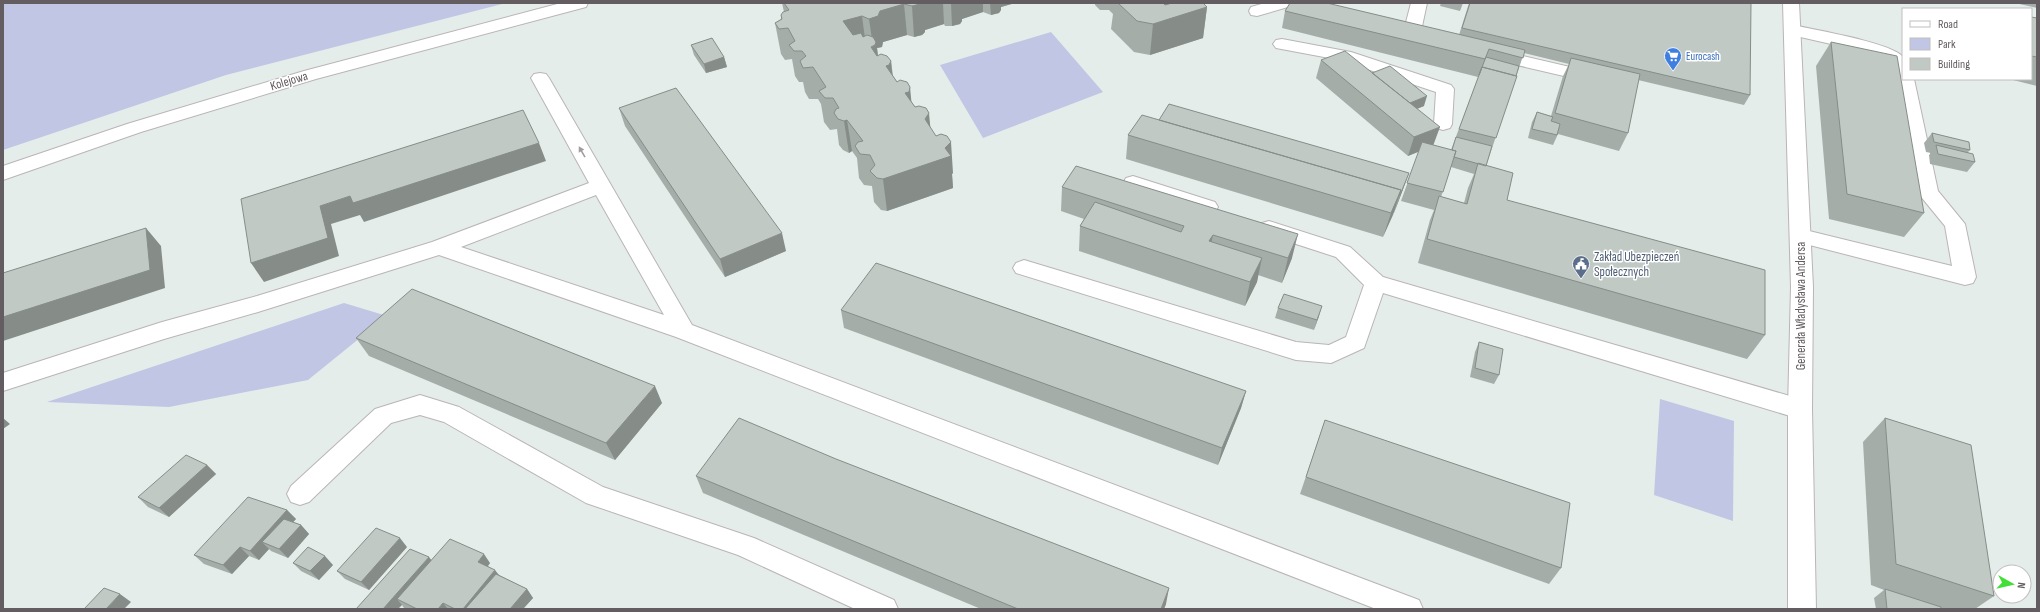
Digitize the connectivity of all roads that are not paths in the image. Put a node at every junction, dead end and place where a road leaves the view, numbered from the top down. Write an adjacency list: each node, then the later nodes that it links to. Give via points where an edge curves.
1 (580, 3): 15 (street, Kolejowa, via 310,75 134,128)
2 (1282, 3): 5 (street)
3 (1419, 3): 7 (street, via 1412,34)
4 (1791, 3): 6 (street, Generała Władysława Andersa)
5 (1257, 11)
6 (1793, 30): 10 (street, via 1868,47 1894,58); 20 (street, Generała Władysława Andersa)
7 (1443, 42)
8 (1282, 44): 14 (street, via 1307,47 1382,65 1445,89)
9 (1474, 49): 13 (street)
10 (1902, 70)
11 (540, 78): 17 (street, one-way to 11)
12 (1905, 80): 20 (street, via 1928,193 1955,224 1965,277)
13 (1614, 83)
14 (1443, 124)
15 (3, 173)
16 (1133, 183): 18 (street)
17 (602, 186): 21 (street); 24 (street)
18 (1223, 212)
19 (1253, 222): 23 (street, via 1343,252)
20 (1801, 236): 26 (street, Generała Władysława Andersa)
21 (439, 247): 24 (street); 25 (street)
22 (1024, 268): 23 (street, via 1296,351 1331,354 1356,342)
23 (1376, 283): 26 (street)
24 (684, 331): 29 (street)
25 (3, 382)
26 (1800, 409): 30 (street, Generała Władysława Andersa)
27 (300, 494): 28 (street, via 384,416 420,405 451,414 595,496 745,546)
28 (884, 609)
29 (1409, 609)
30 (1802, 609)

